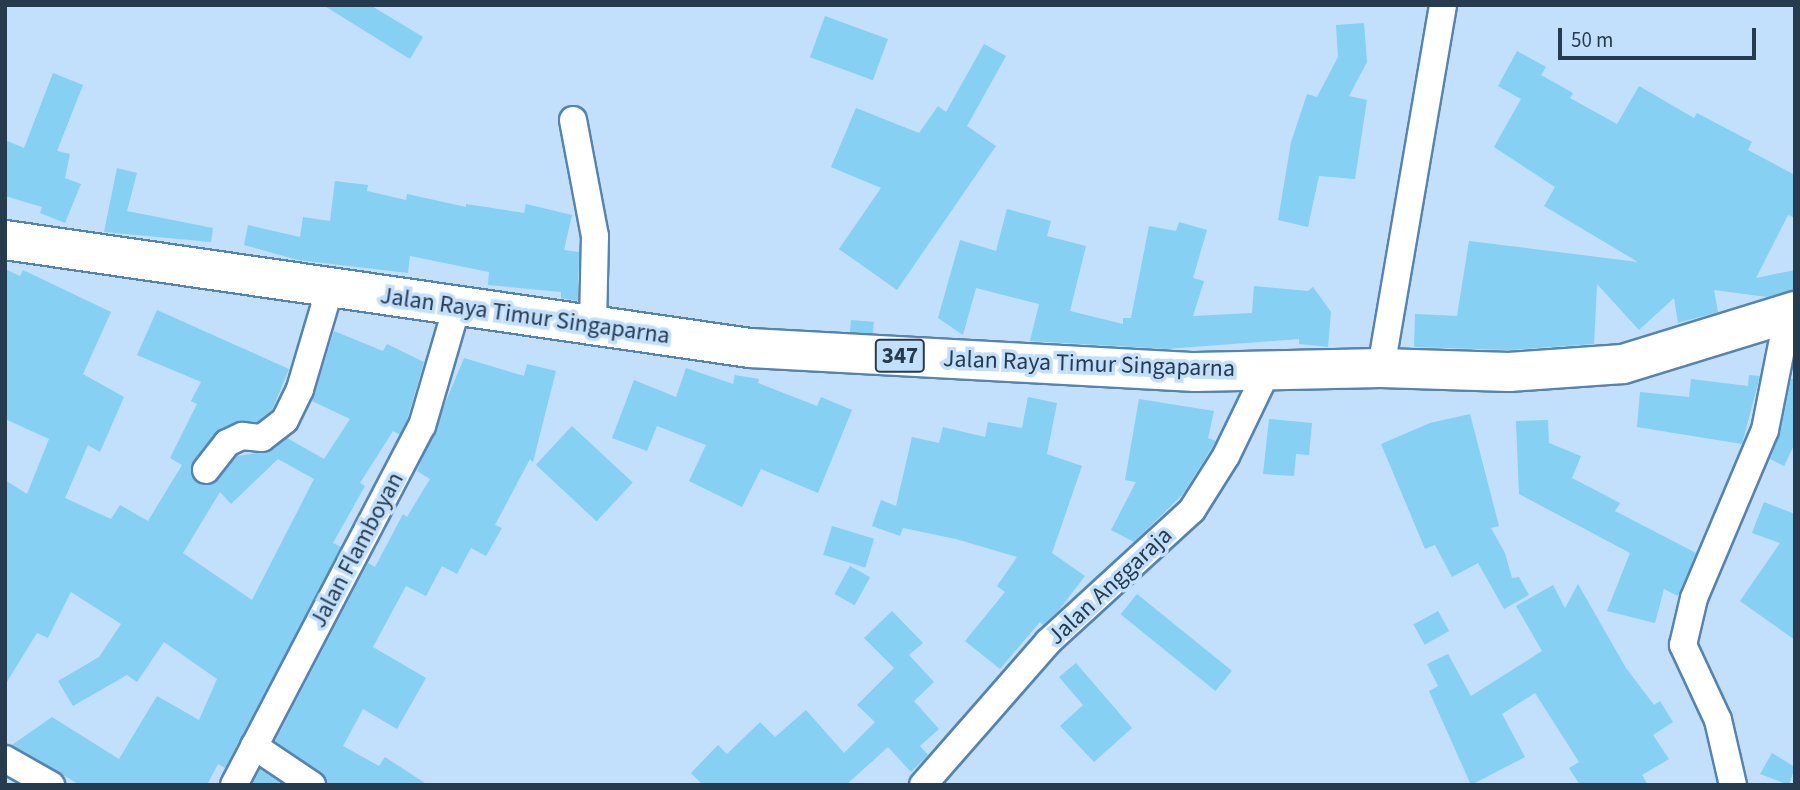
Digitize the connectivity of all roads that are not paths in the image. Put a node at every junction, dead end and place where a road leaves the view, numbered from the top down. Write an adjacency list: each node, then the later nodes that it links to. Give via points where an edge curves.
1 (1443, 5): 8 (street)
2 (573, 120): 7 (street, via 595,236)
3 (5, 240): 4 (main road, Jalan Raya Timur Singaparna / 347)
4 (330, 288): 5 (main road, Jalan Raya Timur Singaparna / 347); 10 (street, via 300,389 285,420 262,439 242,436 227,443)
5 (457, 306): 7 (main road, Jalan Raya Timur Singaparna / 347); 11 (street, Jalan Flamboyan, via 422,426)
6 (1791, 313): 8 (main road, Jalan Raya Timur Singaparna / 347, via 1623,364 1509,372); 17 (street, via 1765,430 1694,598 1683,645 1718,720)
7 (593, 326): 9 (main road, Jalan Raya Timur Singaparna / 347, via 750,348 1195,372)
8 (1381, 368): 9 (main road, Jalan Raya Timur Singaparna / 347)
9 (1268, 369): 16 (street, Jalan Anggaraja, via 1226,456 1192,510 1048,642)
10 (206, 470)
11 (254, 746): 14 (street, Jalan Flamboyan); 15 (street)
12 (5, 759): 13 (street)
13 (51, 785)
14 (234, 785)
15 (312, 785)
16 (923, 785)
17 (1733, 785)

